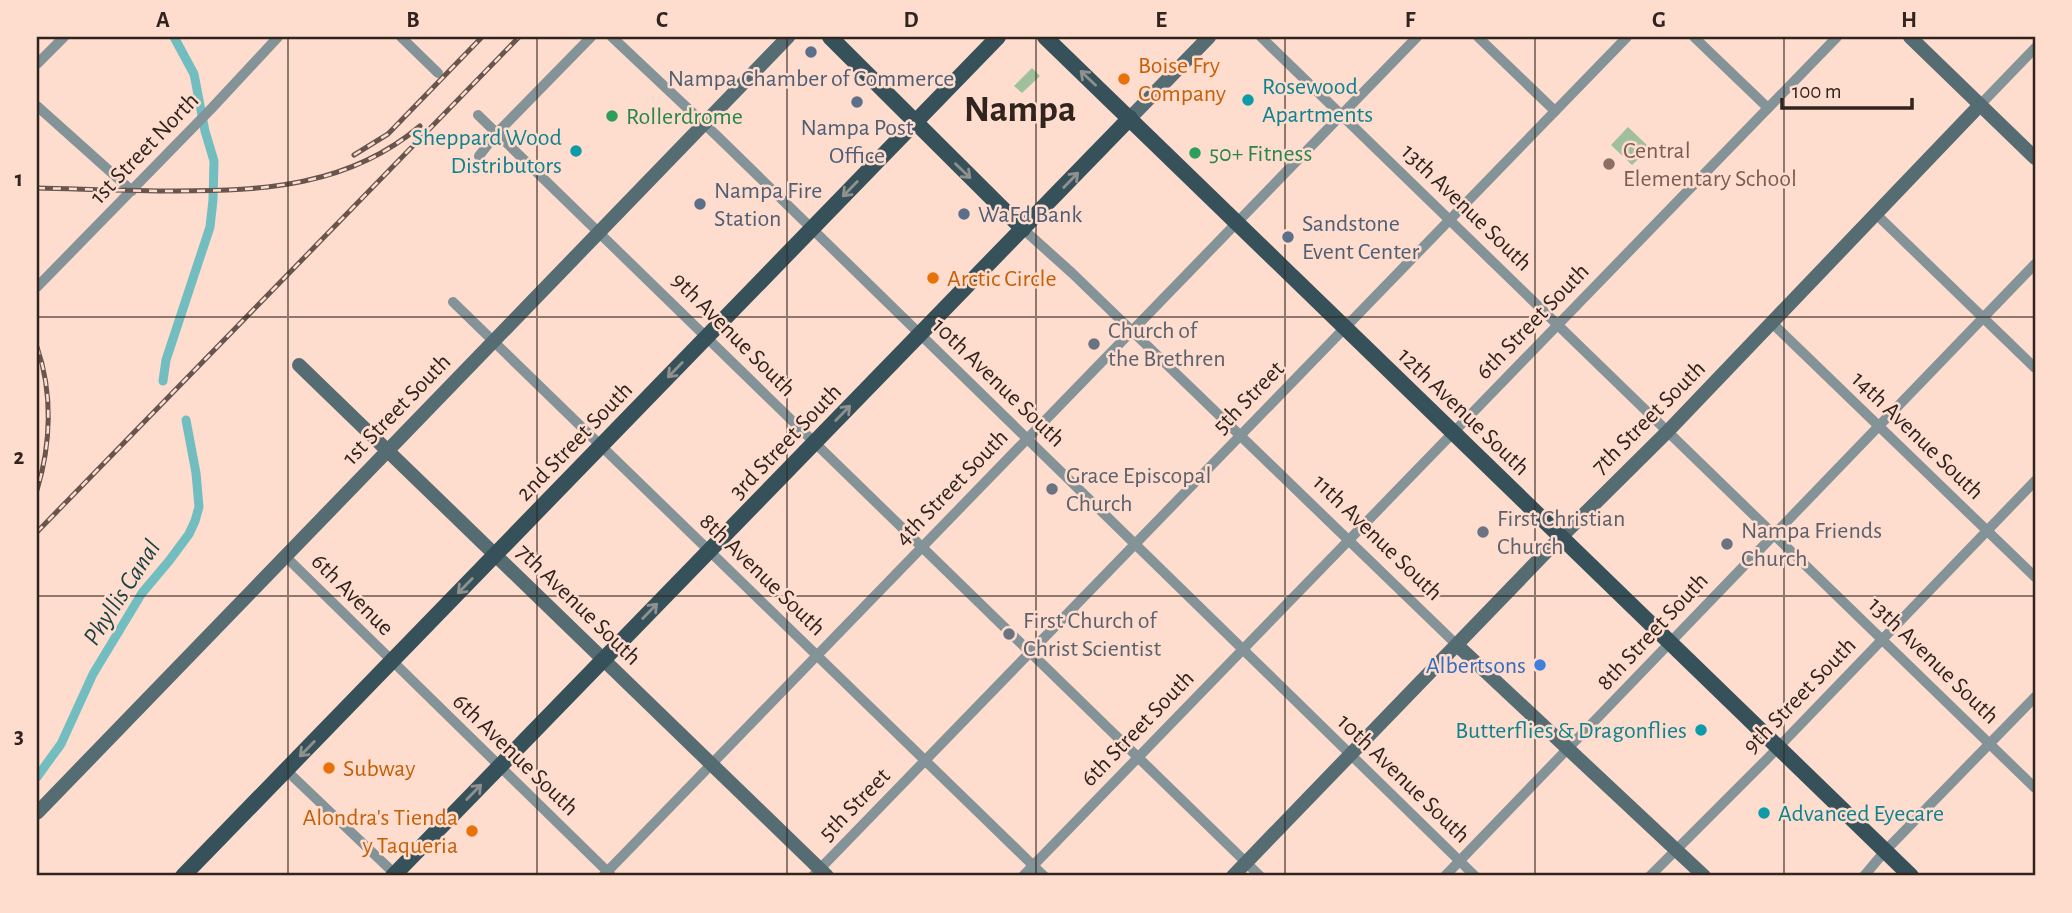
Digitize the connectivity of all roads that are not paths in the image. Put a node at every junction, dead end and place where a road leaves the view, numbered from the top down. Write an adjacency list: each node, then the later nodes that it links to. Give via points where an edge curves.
1 (64, 37): 19 (street)
2 (278, 37): 33 (street, 1st Street North)
3 (401, 37): 20 (street)
4 (590, 37): 30 (street)
5 (612, 37): 29 (street, 10th Avenue South)
6 (788, 37): 29 (street, 1st Street South)
7 (830, 37): 28 (main road)
8 (998, 37): 28 (main road, 2nd Street South)
9 (1045, 37): 27 (main road, 12th Avenue South, one-way to 9)
10 (1209, 37): 27 (street, 3rd Street South)
11 (1261, 37): 26 (street, 13th Avenue South)
12 (1417, 37): 26 (street, 4th Street South)
13 (1478, 37): 24 (street)
14 (1627, 37): 24 (street, 5th Street)
15 (1694, 37): 23 (street)
16 (1837, 37): 23 (street, 6th Street South)
17 (1910, 37): 21 (street)
18 (2035, 48): 21 (street, 7th Street South)
19 (37, 65)
20 (438, 73)
21 (1980, 105): 32 (street); 34 (street, 7th Street South)
22 (37, 106): 33 (street)
23 (1768, 108): 45 (street, 6th Street South)
24 (1555, 111): 35 (street, 5th Street)
25 (478, 115): 30 (street, 9th Avenue South)
26 (1341, 115): 35 (street, 13th Avenue South); 36 (street, 4th Street South)
27 (1130, 118): 36 (main road, 12th Avenue South); 38 (main road, 3rd Street South, one-way to 27)
28 (915, 123): 37 (main road, 2nd Street South, one-way to 37); 38 (main road, one-way to 38)
29 (704, 124): 37 (street, 10th Avenue South); 39 (street, 1st Street South)
30 (496, 134): 31 (street); 39 (street, 9th Avenue South)
31 (479, 156)
32 (2035, 158)
33 (132, 191): 41 (street, 1st Street North)
34 (1877, 215): 43 (street); 44 (street, 7th Street South)
35 (1449, 220): 45 (street, 13th Avenue South); 46 (street, 5th Street)
36 (1236, 222): 46 (main road, 12th Avenue South); 47 (street, 4th Street South)
37 (812, 229): 48 (street, 10th Avenue South); 49 (main road, 2nd Street South)
38 (1023, 229): 47 (street, 11th Avenue South); 48 (main road, 3rd Street South)
39 (598, 233): 49 (street, 9th Avenue South); 50 (street, 1st Street South)
40 (2035, 264): 43 (street, 8th Street South)
41 (37, 287)
42 (453, 302): 50 (street, 8th Avenue South)
43 (1984, 318): 52 (street); 53 (street, 8th Street South)
44 (1772, 323): 53 (street, 14th Avenue South); 54 (street, 7th Street South)
45 (1558, 324): 54 (street, 13th Avenue South); 55 (street, 6th Street South)
46 (1345, 327): 55 (main road, 12th Avenue South); 56 (street, 5th Street)
47 (1131, 330): 56 (street, 11th Avenue South); 57 (street, 4th Street South)
48 (920, 334): 57 (street, 10th Avenue South); 58 (main road, 3rd Street South, one-way to 48)
49 (707, 337): 58 (street, 9th Avenue South); 59 (main road, 2nd Street South, one-way to 59)
50 (492, 341): 59 (street, 8th Avenue South); 60 (street, 1st Street South)
51 (299, 365): 60 (street, 7th Avenue South)
52 (2035, 368)
53 (1879, 426): 62 (street, 14th Avenue South); 63 (street, 8th Street South)
54 (1668, 430): 63 (street, 13th Avenue South); 64 (street, 7th Street South)
55 (1452, 432): 64 (main road, 12th Avenue South); 65 (street, 6th Street South)
56 (1240, 435): 65 (street, 11th Avenue South); 66 (street, 5th Street)
57 (1027, 439): 66 (street, 10th Avenue South); 67 (street, 4th Street South)
58 (815, 442): 67 (street, 9th Avenue South); 68 (main road, 3rd Street South)
59 (600, 447): 68 (street, 8th Avenue South); 69 (main road, 2nd Street South)
60 (387, 451): 69 (street, 7th Avenue South); 70 (street, 1st Street South)
61 (2035, 481): 62 (street, 9th Street South)
62 (1987, 531): 71 (street, 14th Avenue South); 72 (street, 9th Street South)
63 (1774, 534): 72 (street, 13th Avenue South); 73 (street, 8th Street South)
64 (1561, 537): 73 (main road, 12th Avenue South); 74 (street, 7th Street South)
65 (1348, 540): 74 (street, 11th Avenue South); 75 (street, 6th Street South)
66 (1135, 544): 75 (street, 10th Avenue South); 76 (street, 5th Street)
67 (922, 548): 76 (street, 9th Avenue South); 77 (street, 4th Street South)
68 (709, 551): 77 (street, 8th Avenue South); 78 (main road, 3rd Street South, one-way to 68)
69 (496, 554): 78 (street, 7th Avenue South); 79 (main road, 2nd Street South, one-way to 79)
70 (285, 556): 79 (street, 6th Avenue); 91 (street, 1st Street South)
71 (2035, 577)
72 (1882, 638): 81 (street, 13th Avenue South); 82 (street, 9th Street South)
73 (1669, 642): 82 (main road, 12th Avenue South); 83 (street, 8th Street South)
74 (1457, 645): 83 (street, 11th Avenue South); 84 (street, 7th Street South)
75 (1242, 649): 84 (street, 10th Avenue South); 85 (street, 6th Street South)
76 (1030, 653): 85 (street, 9th Avenue South); 86 (street, 5th Street)
77 (817, 655): 86 (street, 8th Avenue South); 87 (street, 4th Street South)
78 (604, 659): 87 (street, 7th Avenue South); 88 (main road, 3rd Street South)
79 (391, 662): 88 (street, 6th Avenue South); 89 (main road, 2nd Street South, one-way to 89)
80 (2035, 697): 81 (street)
81 (1990, 744): 90 (street, 13th Avenue South); 93 (street)
82 (1777, 747): 92 (street, 9th Street South); 93 (main road, 12th Avenue South)
83 (1569, 749): 92 (street, 11th Avenue South); 94 (street, 8th Street South)
84 (1350, 755): 94 (street, 10th Avenue South); 95 (street, 7th Street South)
85 (1138, 758): 95 (street, 9th Avenue South); 96 (street, 6th Street South)
86 (925, 761): 96 (street, 8th Avenue South); 97 (street, 5th Street)
87 (711, 764): 97 (street, 7th Avenue South); 99 (street, 4th Street South)
88 (499, 767): 98 (main road, 3rd Street South, one-way to 88); 99 (street, 6th Avenue South)
89 (286, 770): 98 (street); 100 (main road, 2nd Street South)
90 (2035, 788)
91 (37, 813)
92 (1676, 849): 107 (street, 9th Street South); 108 (street, 11th Avenue South)
93 (1885, 851): 109 (street); 110 (main road, 12th Avenue South)
94 (1459, 861): 105 (street, 8th Street South); 106 (street, 10th Avenue South)
95 (1246, 863): 103 (street, 7th Street South); 104 (street, 9th Avenue South)
96 (1033, 866): 101 (street, 6th Street South); 102 (street, 8th Avenue South)
97 (820, 874)
98 (395, 875)
99 (607, 875)
100 (184, 876)
101 (1023, 876)
102 (1044, 876)
103 (1233, 876)
104 (1260, 876)
105 (1444, 876)
106 (1475, 876)
107 (1650, 876)
108 (1704, 876)
109 (1864, 876)
110 (1911, 876)

